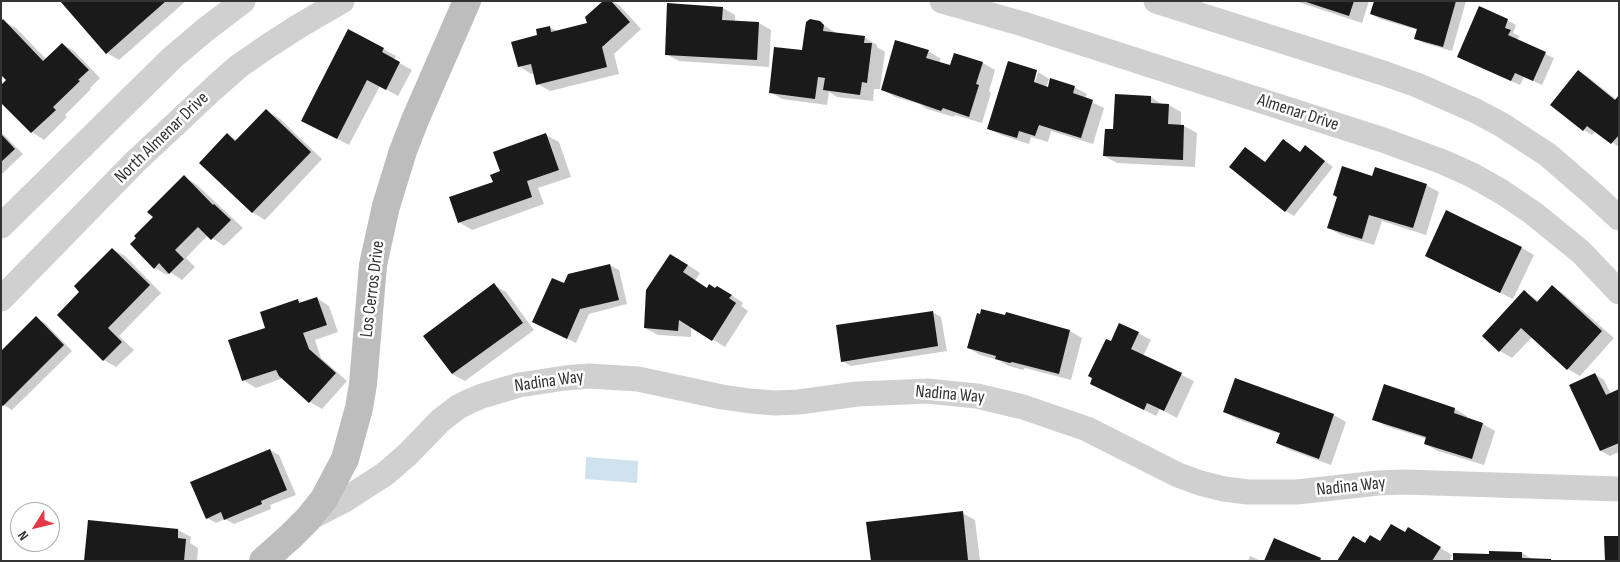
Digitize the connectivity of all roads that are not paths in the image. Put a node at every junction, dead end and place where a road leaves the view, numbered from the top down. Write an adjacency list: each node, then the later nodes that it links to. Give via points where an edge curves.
1 (243, 1): 7 (street, via 173,57)
2 (342, 1): 9 (street, North Almenar Drive, via 268,46 220,82 135,162)
3 (467, 1): 11 (street, Los Cerros Drive, via 415,120 386,206 373,265 363,384 353,433 336,478)
4 (942, 1): 8 (street, Almenar Drive, via 1033,27 1443,162 1495,188 1533,213 1581,252)
5 (1156, 1): 6 (street, via 1383,73 1476,111 1548,156)
6 (1619, 218)
7 (1, 226)
8 (1619, 292)
9 (1, 300)
10 (1619, 489): 11 (street, Nadina Way, via 1404,482 1297,492 1248,492 1200,484 1087,429 1023,407 977,396 927,391 857,394 775,403 722,397 638,379 590,376 518,385 470,401 445,417 406,456 372,483)
11 (308, 518): 12 (street, Los Cerros Drive)
12 (263, 561)

